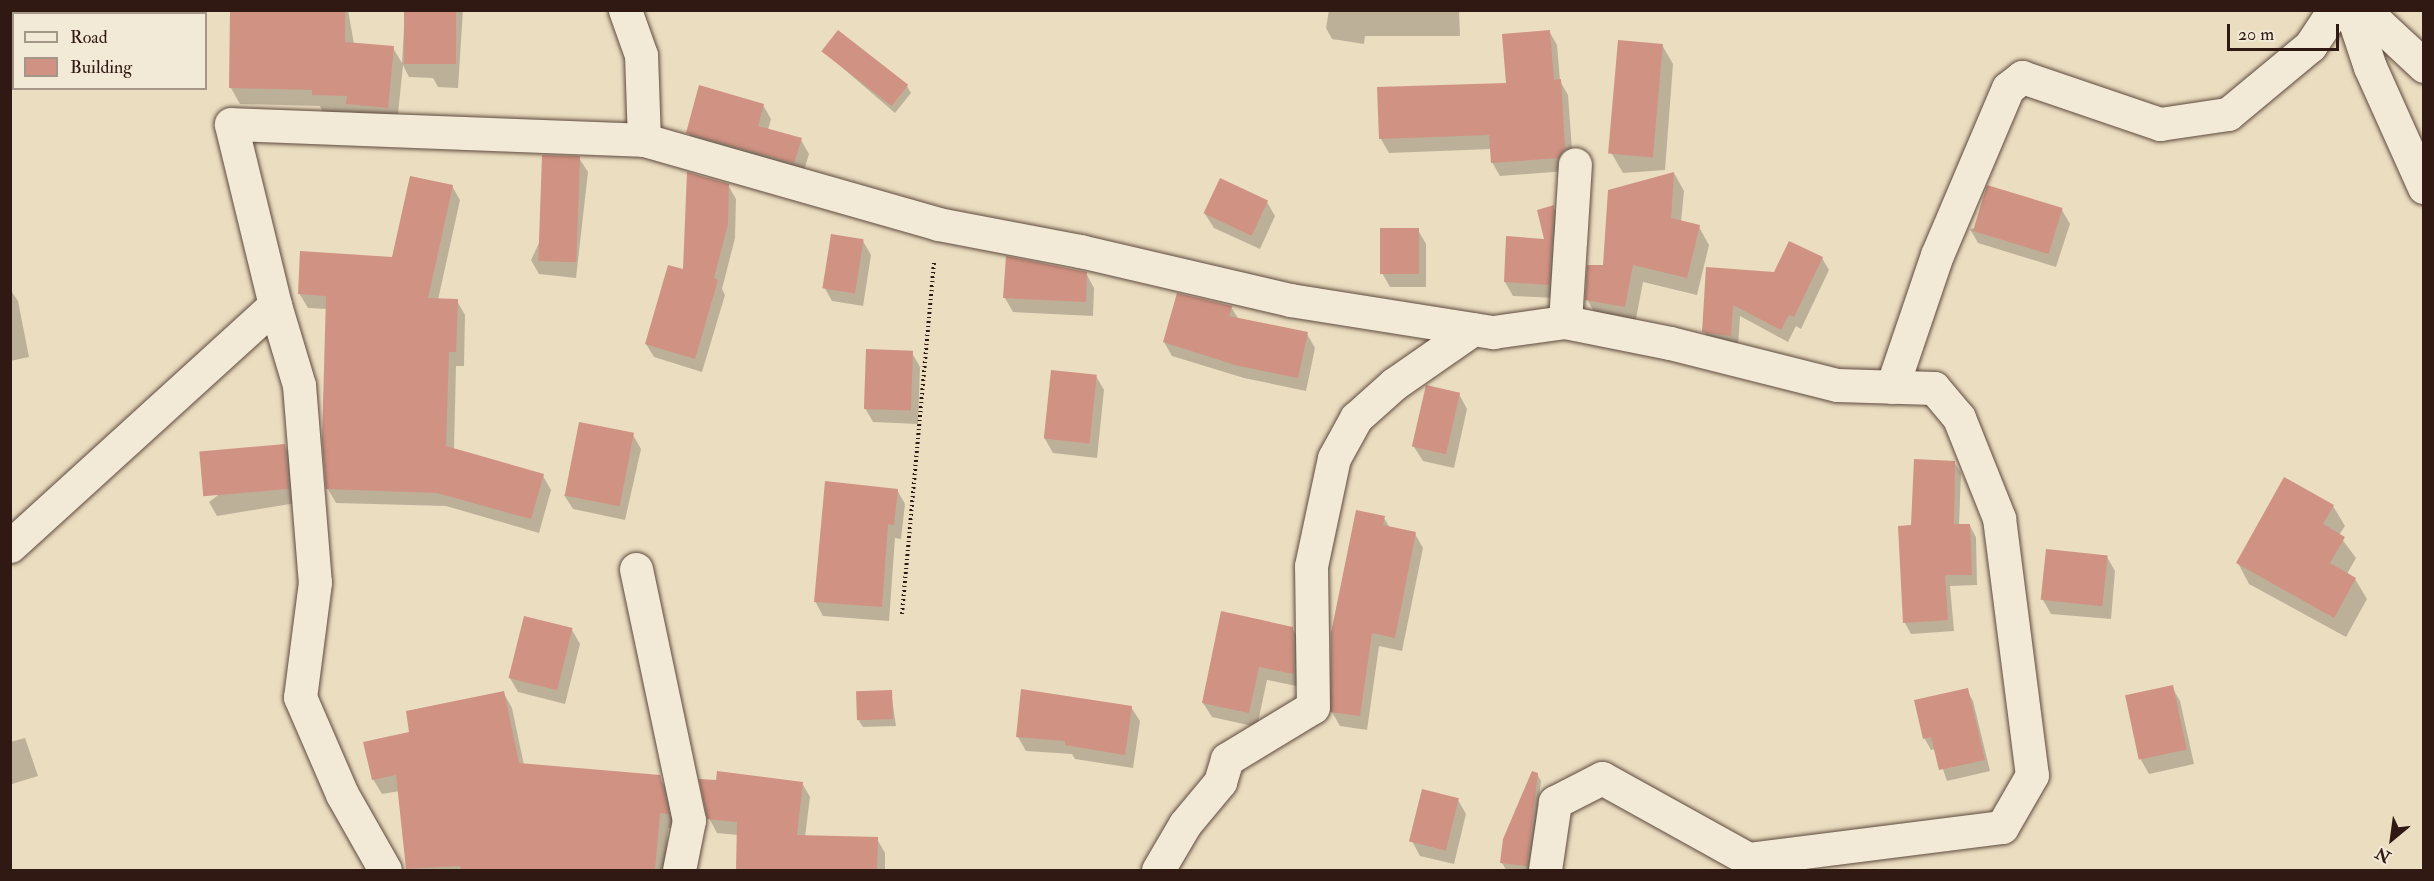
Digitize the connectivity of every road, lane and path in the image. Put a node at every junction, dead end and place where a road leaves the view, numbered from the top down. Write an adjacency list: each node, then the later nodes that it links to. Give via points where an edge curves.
1 (625, 10): 6 (street, via 641,55)
2 (2334, 10): 13 (street, via 2310,46 2228,114 2160,124 2022,77 2008,88 1937,255)
3 (2351, 10): 8 (street, via 2370,67)
4 (2364, 10): 5 (street)
5 (2424, 66)
6 (644, 140): 9 (street); 10 (street, via 231,124)
7 (1575, 164): 11 (street)
8 (2424, 187)
9 (938, 224): 12 (street, via 1080,251 1290,300); 16 (path)
10 (274, 305): 14 (street); 17 (street, via 299,385 315,582 300,697 342,794)
11 (1564, 322): 12 (street, via 1493,332); 13 (street, via 1670,343 1837,385)
12 (1473, 329): 19 (street, via 1394,384 1356,418 1334,458 1311,566 1313,707 1227,759 1220,782 1185,824)
13 (1892, 387): 20 (street, via 1934,388 1959,418 1999,518 2032,776 2002,827 1748,859 1602,778 1555,802)
14 (10, 546)
15 (636, 568): 18 (street, via 689,820)
16 (902, 614)
17 (385, 870)
18 (679, 870)
19 (1158, 870)
20 (1545, 870)

